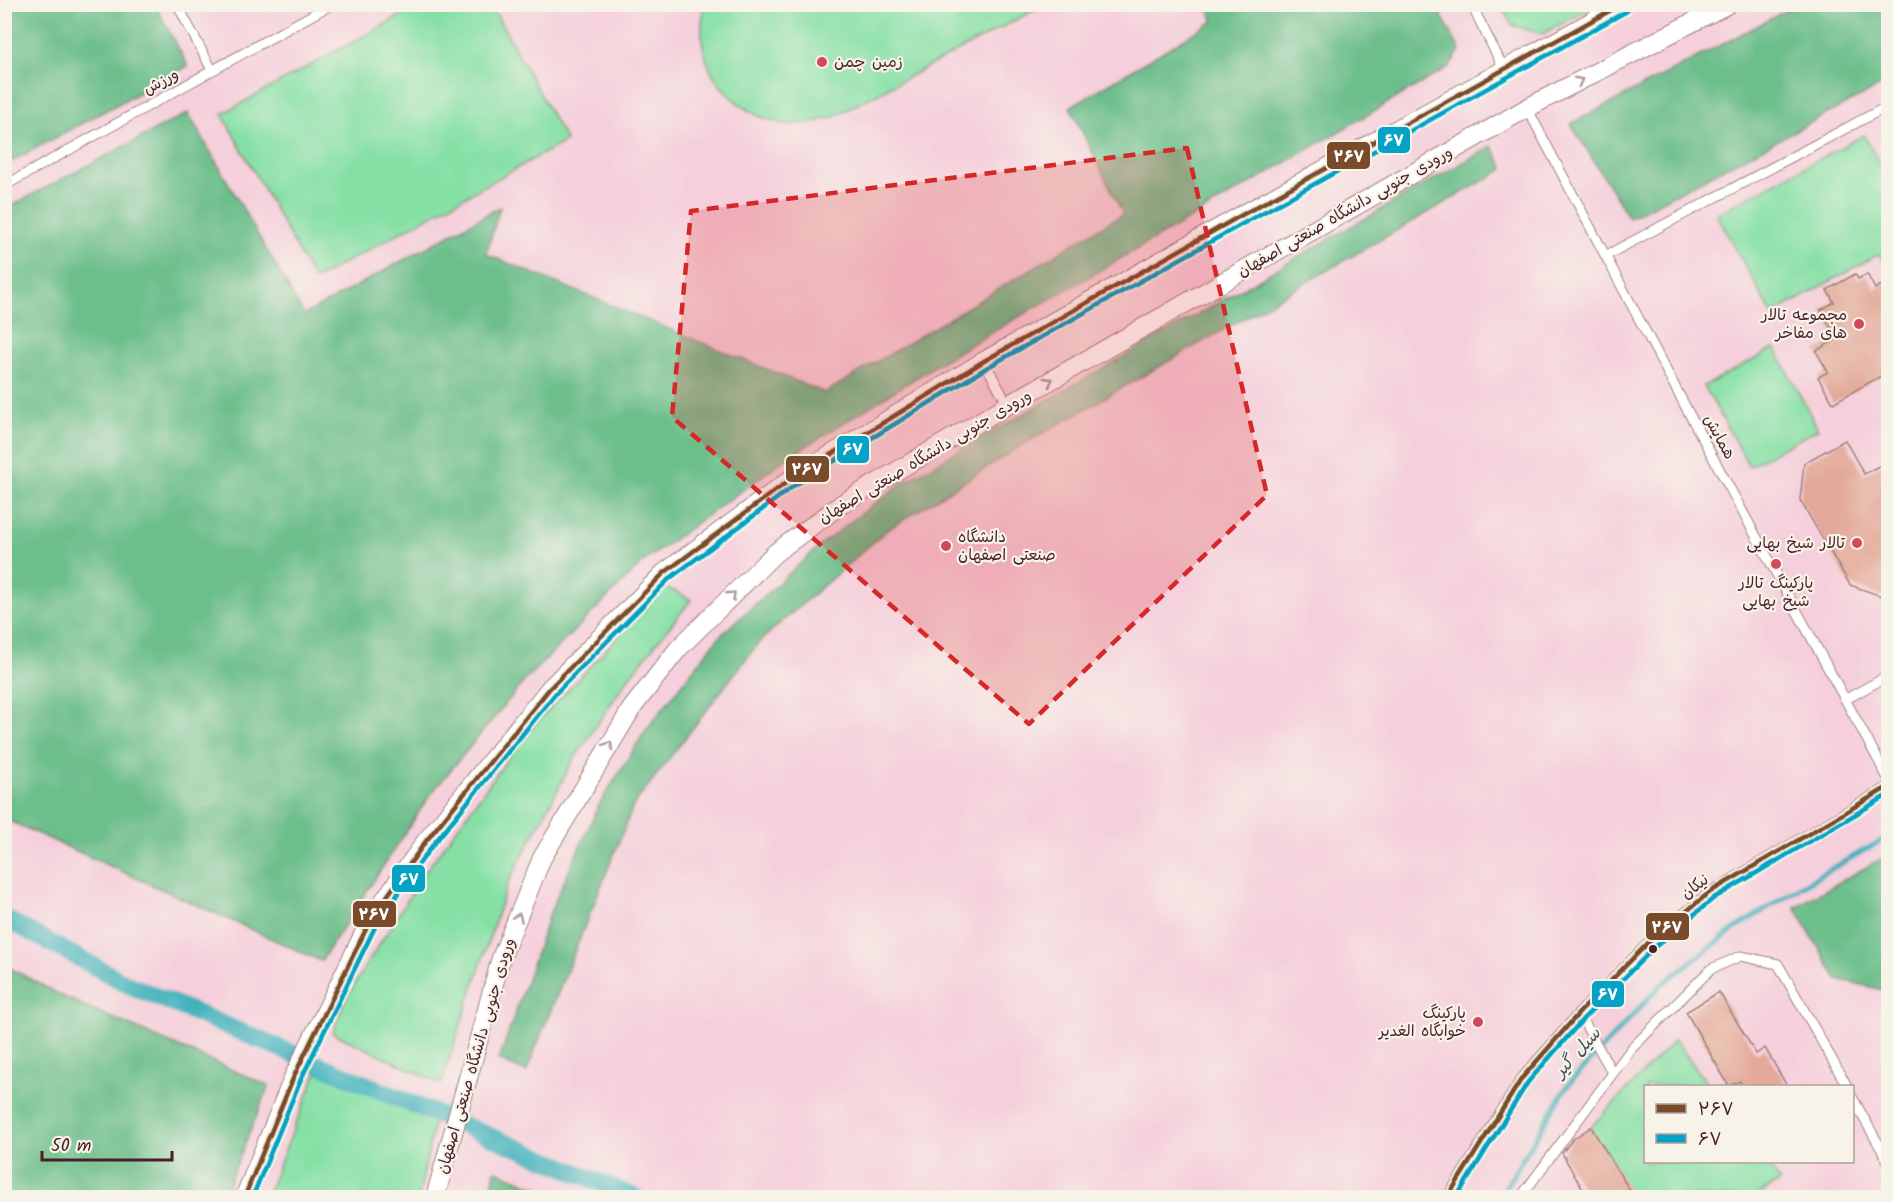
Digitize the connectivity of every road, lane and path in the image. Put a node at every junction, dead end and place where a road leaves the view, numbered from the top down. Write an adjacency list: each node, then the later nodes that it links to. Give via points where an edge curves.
1 (177, 4): 7 (lane)
2 (332, 4): 7 (lane, ورزش)
3 (1470, 4): 6 (lane)
4 (1623, 4): 6 (street)
5 (1728, 4): 9 (street, ورودی جنوبی دانشگاه صنعتی اصفهان, one-way to 5)
6 (1504, 69): 12 (street)
7 (212, 70): 10 (lane, ورزش)
8 (1888, 106): 11 (lane)
9 (1527, 108): 11 (lane, همایش); 13 (street, ورودی جنوبی دانشگاه صنعتی اصفهان, one-way to 9)
10 (4, 186)
11 (1605, 256): 15 (lane, همایش)
12 (984, 361): 13 (lane); 23 (street, via 790,479 664,573 550,688 426,841 371,919 294,1077)
13 (1008, 405): 24 (street, ورودی جنوبی دانشگاه صنعتی اصفهان, one-way to 13, via 501,958 542,858 621,725 678,649 776,553 843,503)
14 (1888, 676): 15 (lane)
15 (1846, 699): 16 (lane, همایش)
16 (1888, 778)
17 (1888, 787): 18 (lane, نیکان, via 1710,892 1650,941)
18 (1579, 1013): 19 (lane); 25 (lane, نیکان, via 1522,1078)
19 (1612, 1072): 20 (lane, via 1711,969 1741,956 1778,964); 26 (lane)
20 (1846, 1085)
21 (1854, 1101): 22 (lane)
22 (1888, 1161)
23 (244, 1197)
24 (435, 1197)
25 (1447, 1197)
26 (1520, 1197)

